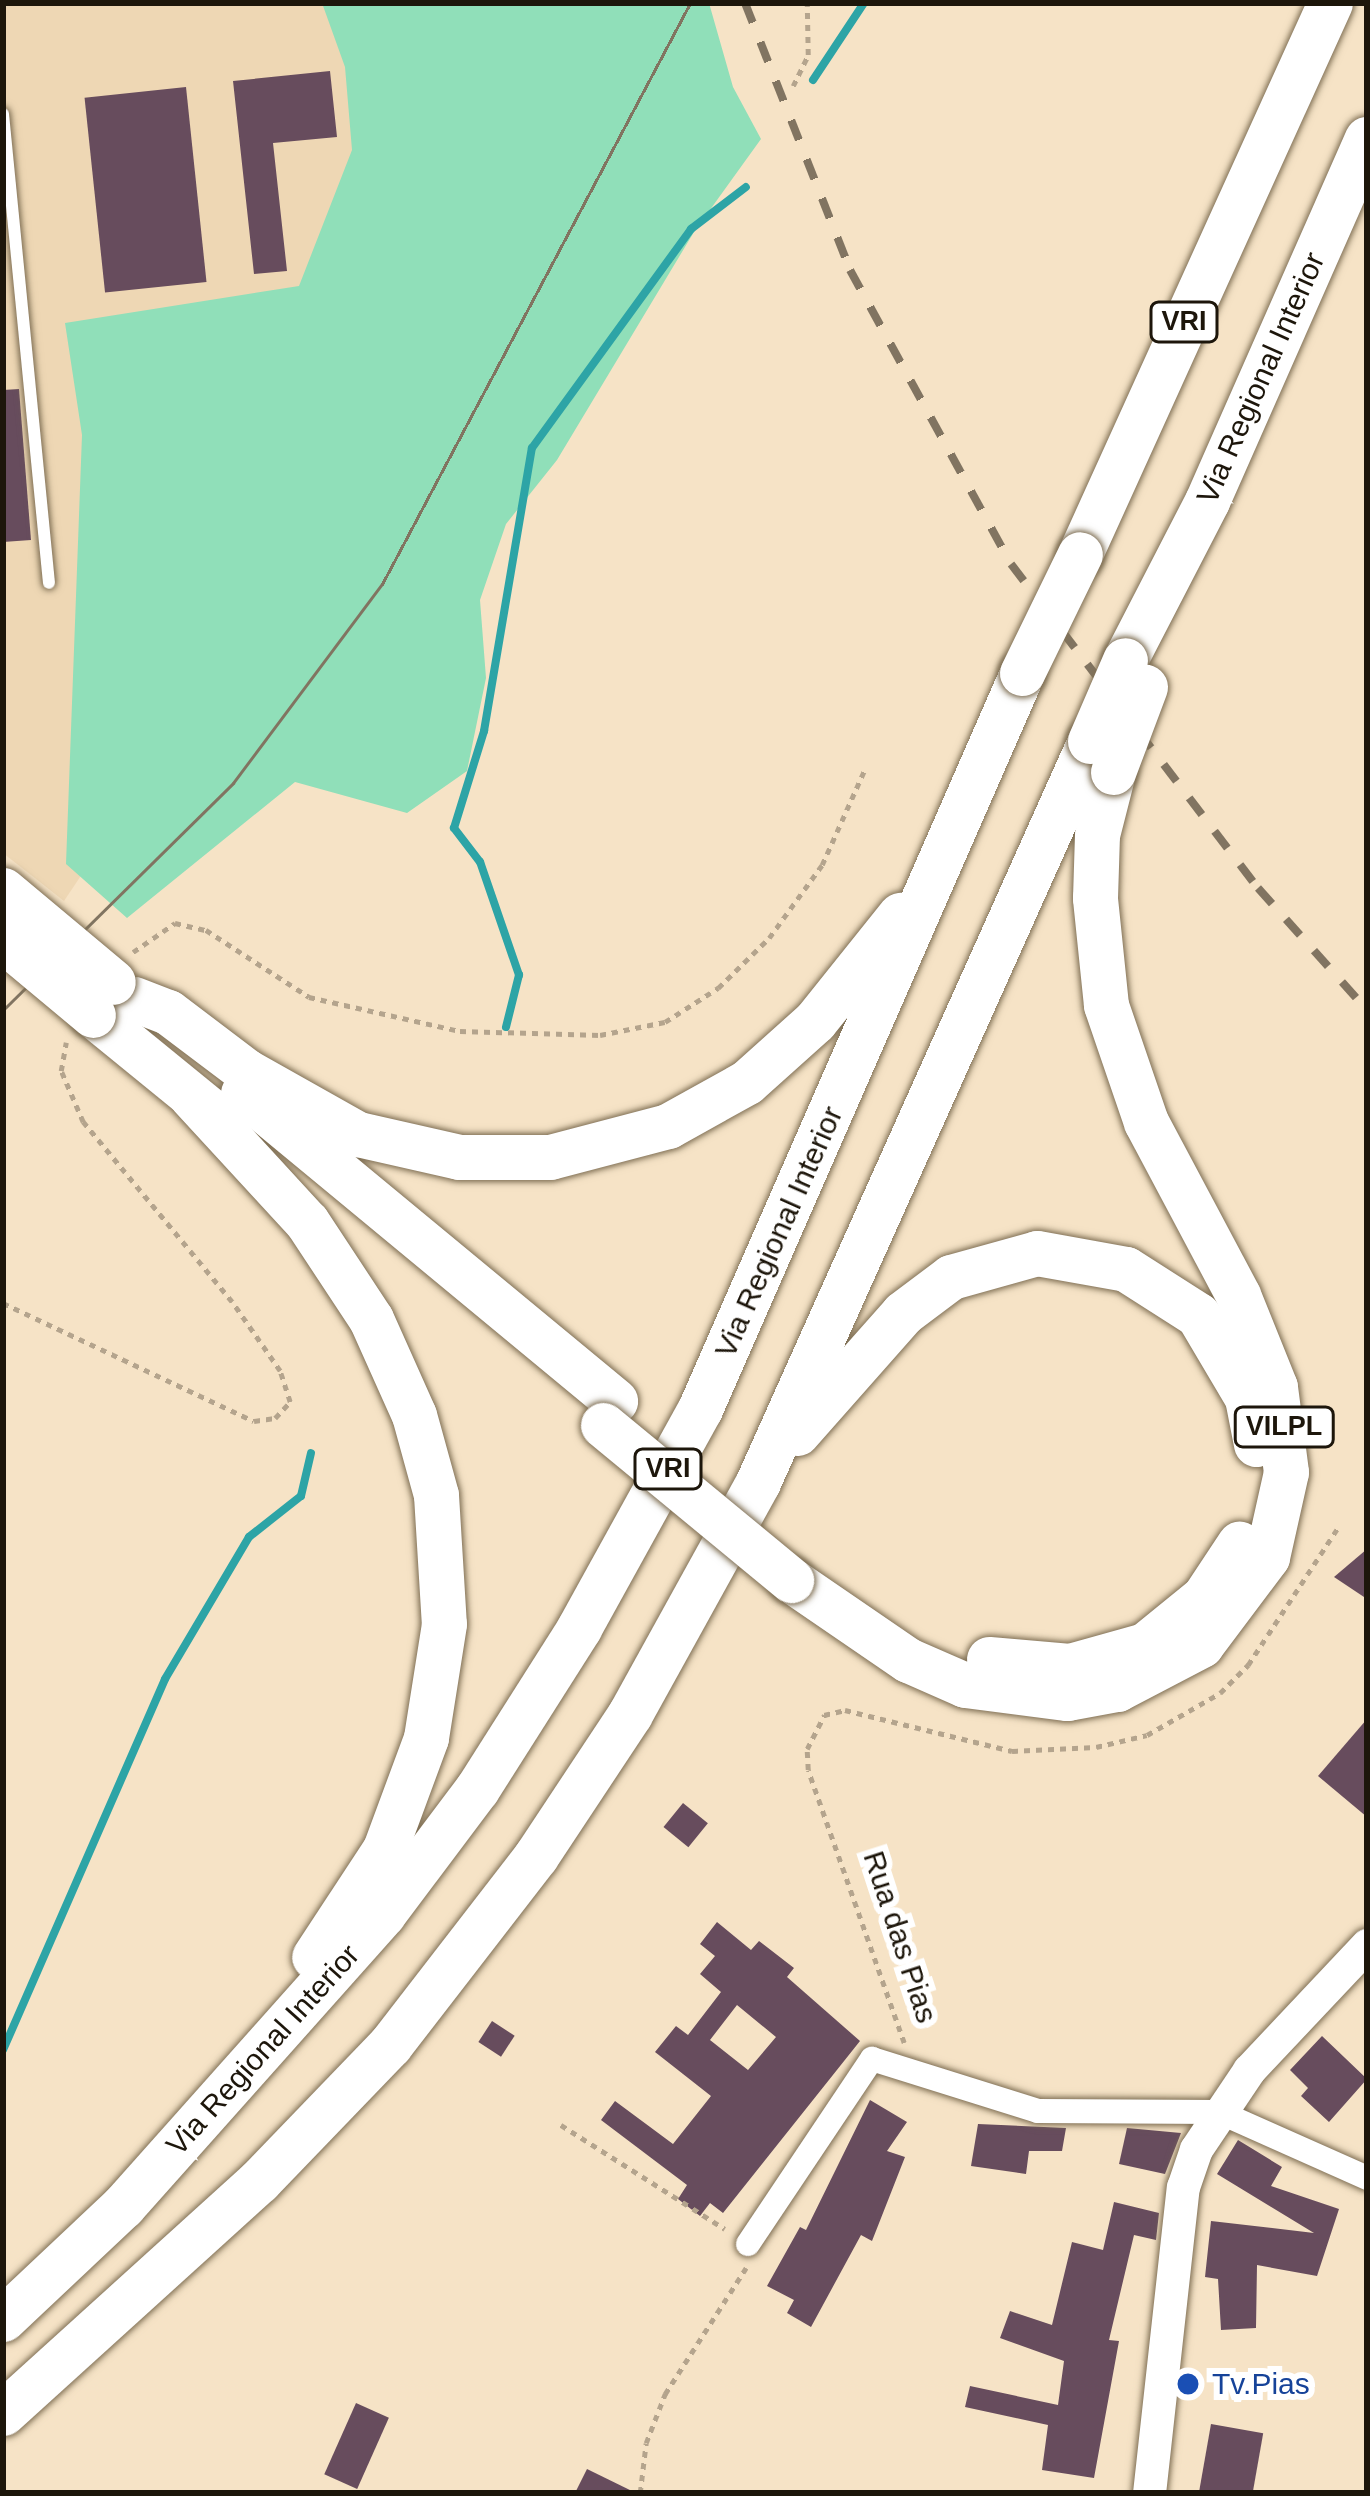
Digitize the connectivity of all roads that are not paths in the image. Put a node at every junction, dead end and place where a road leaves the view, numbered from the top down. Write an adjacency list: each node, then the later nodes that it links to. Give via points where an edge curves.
1 (1330, 3): 6 (highway, Via Regional Interior / VRI, bridge)
2 (3, 114): 4 (lane)
3 (1367, 139): 5 (highway, Via Regional Interior / VRI, bridge)
4 (49, 583)
5 (1102, 756): 12 (highway, Via Regional Interior / VRI); 13 (highway, VILPL, via 1095,898 1106,1005 1146,1122 1238,1295 1274,1387 1286,1472 1267,1557 1201,1646 1117,1689 1067,1698 965,1684 908,1660)
6 (948, 842): 9 (highway, VILPL, via 896,921 782,1054 708,1106 591,1150 459,1157 358,1134 246,1070 168,1012); 15 (highway, Via Regional Interior / VRI, via 700,1409 625,1548 436,1848)
7 (3, 890): 9 (highway, VILPL, bridge)
8 (3, 940): 9 (highway, VILPL, bridge)
9 (113, 999): 10 (highway, VILPL); 11 (highway, VILPL)
10 (191, 1096): 11 (highway, VILPL); 15 (highway, VILPL, via 307,1222 371,1319 414,1414 442,1538 442,1645 414,1776 385,1849 292,1988)
11 (609, 1413): 13 (highway, VILPL)
12 (758, 1482): 13 (highway, VILPL, via 903,1313 951,1277 1037,1253 1126,1269 1168,1291 1198,1315 1246,1398 1256,1476 1240,1543 1178,1623 1109,1659 1026,1666 975,1657); 20 (highway, Via Regional Interior / VRI, via 630,1714 536,1856 390,2045 259,2181)
13 (798, 1568)
14 (1367, 1946): 16 (main road)
15 (280, 2033): 19 (highway, Via Regional Interior / VRI, via 123,2206)
16 (1219, 2111): 17 (street, Rua das Pias); 18 (street, Rua das Pias, via 1038,2111 872,2059); 21 (main road, via 1183,2187)
17 (1367, 2178)
18 (748, 2244)
19 (3, 2319)
20 (3, 2413)
21 (1150, 2493)

